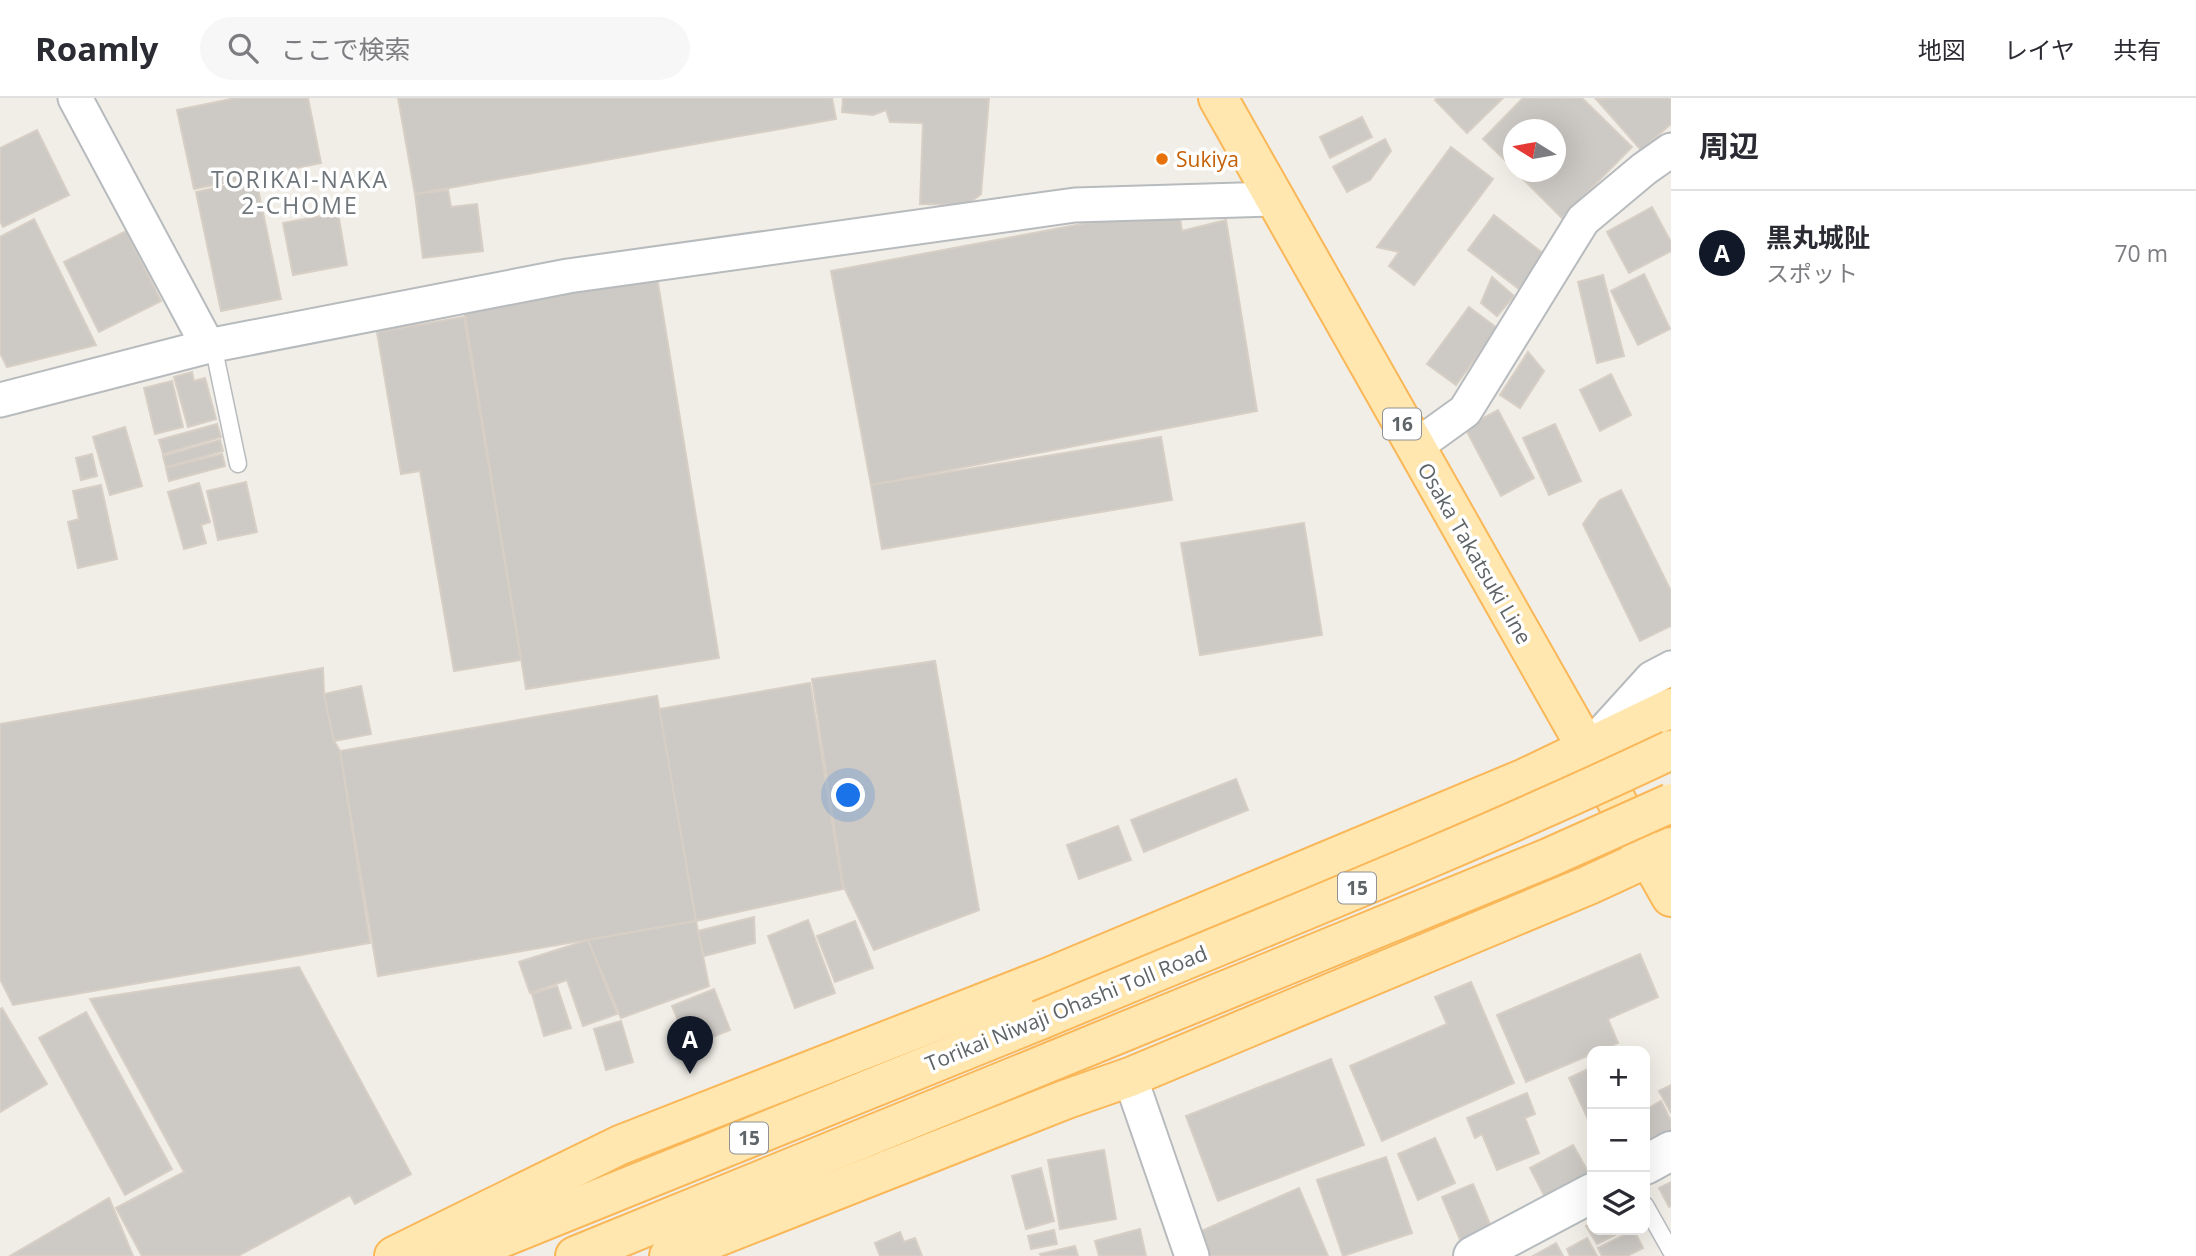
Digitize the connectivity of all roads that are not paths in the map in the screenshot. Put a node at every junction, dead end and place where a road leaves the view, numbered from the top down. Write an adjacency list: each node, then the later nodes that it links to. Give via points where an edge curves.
1 (75, 98): 5 (street)
2 (1218, 98): 4 (main road, Osaka Takatsuki Line / 16)
3 (1671, 150): 7 (street, via 1583,220 1465,411)
4 (1275, 199): 5 (street, via 1075,205 568,276); 7 (main road, Osaka Takatsuki Line / 16)
5 (210, 345): 6 (street); 8 (lane)
6 (0, 400)
7 (1415, 447): 11 (main road, Osaka Takatsuki Line / 16)
8 (238, 464)
9 (1671, 668): 11 (street, via 1652,678)
10 (1671, 708): 11 (main road)
11 (1587, 750): 14 (main road, Osaka Takatsuki Line / 16); 23 (main road, via 1049,977 620,1145)
12 (1671, 750): 24 (main road, Torikai Niwaji Ohashi Toll Road / 15, bridge, via 1424,861)
13 (1671, 803): 25 (main road, Torikai Niwaji Ohashi Toll Road / 15, bridge, via 1548,858)
14 (1663, 854): 15 (main road, Osaka Takatsuki Line / 16); 16 (main road)
15 (1671, 897)
16 (1130, 1077): 26 (main road); 27 (street)
17 (1671, 1151): 18 (street)
18 (1650, 1162)
19 (1587, 1196): 22 (street)
20 (1650, 1214): 21 (lane)
21 (1671, 1251)
22 (1476, 1255)
23 (394, 1256)
24 (457, 1256)
25 (575, 1256)
26 (669, 1256)
27 (1192, 1256)

